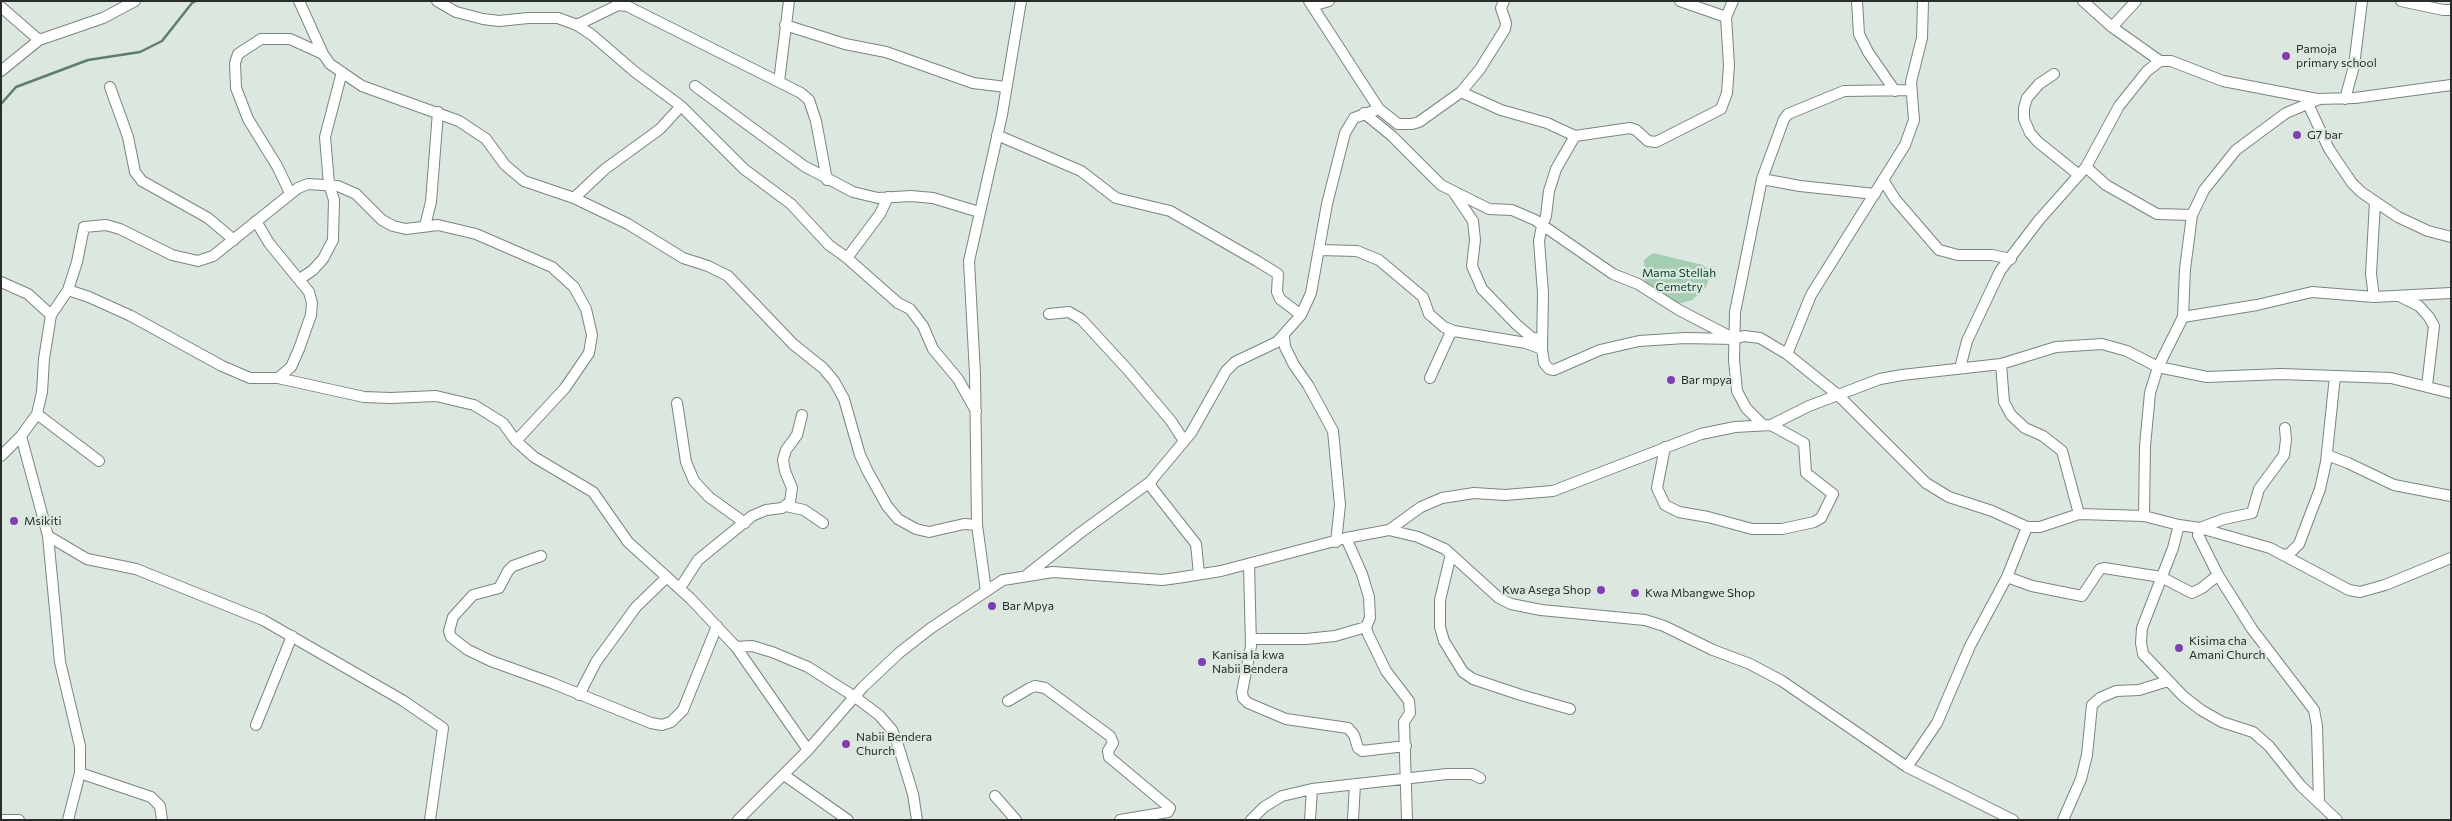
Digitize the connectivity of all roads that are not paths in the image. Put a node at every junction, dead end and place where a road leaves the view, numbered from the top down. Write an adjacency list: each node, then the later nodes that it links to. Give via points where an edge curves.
1 (135, 1): 23 (street, via 103,18)
2 (300, 1): 24 (street)
3 (437, 1): 20 (street, via 456,12 483,19 558,18)
4 (789, 1): 21 (street)
5 (1021, 1): 33 (street)
6 (1329, 1): 16 (street)
7 (1504, 1): 36 (street, via 1501,8 1505,29 1480,69)
8 (1733, 1): 19 (street)
9 (1857, 1): 35 (street, via 1859,34)
10 (1923, 1): 34 (street, via 1922,38)
11 (2083, 1): 22 (street)
12 (2136, 1): 22 (street)
13 (2362, 1): 37 (street, via 2354,66)
14 (2401, 1): 18 (street)
15 (1684, 2): 19 (street)
16 (1311, 4): 40 (street)
17 (1, 6): 23 (street)
18 (2451, 10)
19 (1726, 18): 44 (street, via 1729,65 1727,93 1721,109 1656,142 1648,141 1630,128)
20 (577, 25): 29 (street, via 618,5 627,6); 39 (street)
21 (785, 25): 29 (street); 33 (street, via 844,44 886,52 973,83)
22 (2112, 27): 25 (street)
23 (39, 40): 26 (street)
24 (323, 54): 27 (street); 51 (street, via 290,39 261,39 238,54 235,64 236,88 248,119)
25 (2160, 61): 38 (street, via 2223,81); 45 (street, via 2147,71 2119,106)
26 (1, 72)
27 (342, 72): 41 (street, via 371,90); 49 (street, via 325,136)
28 (2054, 74): 45 (street, via 2027,98 2024,119 2038,142)
29 (779, 82): 47 (street, via 809,100)
30 (2451, 85): 37 (street)
31 (695, 86): 47 (street)
32 (110, 87): 62 (street, via 128,137 135,172 142,181 208,218)
33 (1006, 87): 43 (street)
34 (1910, 90): 35 (street); 48 (street, via 1914,120 1905,145)
35 (1894, 91): 46 (street, via 1844,91 1788,114)
36 (1460, 92): 40 (street, via 1412,124 1398,124); 44 (street)
37 (2345, 99): 38 (street)
38 (2313, 102): 55 (street, via 2328,149 2355,187); 57 (street, via 2286,113 2236,150 2204,190)
39 (681, 106): 54 (street, via 660,129 605,169); 64 (street, via 744,169 791,204 829,245)
40 (1379, 109): 42 (street)
41 (438, 112): 54 (street, via 475,129 524,181); 59 (street, via 431,202)
42 (1364, 113): 50 (street, via 1392,136 1433,179); 63 (street, via 1354,118 1345,133 1324,218)
43 (997, 134): 56 (street); 74 (street, via 1082,171 1116,198 1170,211 1257,261 1278,274 1280,300)
44 (1575, 136): 60 (street, via 1556,168)
45 (2082, 171): 57 (street, via 2157,214); 65 (street)
46 (1762, 179): 52 (street); 78 (street, via 1735,312)
47 (827, 180): 53 (street, via 864,196)
48 (1883, 180): 52 (street); 65 (street, via 1939,250 1958,255 1992,255)
49 (330, 184): 51 (street, via 308,184); 59 (street, via 350,190 393,226 406,229); 66 (street, via 334,200 333,240 323,259)
50 (1452, 190): 60 (street, via 1489,209 1518,212); 79 (street, via 1473,221 1472,266 1482,289 1517,325)
51 (290, 193): 58 (street)
52 (1875, 194): 80 (street, via 1811,295)
53 (888, 197): 56 (street, via 933,198); 64 (street, via 880,214)
54 (574, 198): 110 (street, via 628,224 683,258 728,276 793,344 823,368 844,399 860,455 872,479 898,518 916,529 929,532 964,524)
55 (2376, 202): 61 (street, via 2412,224); 71 (street, via 2371,274)
56 (979, 212): 91 (street, via 969,271)
57 (2192, 215): 75 (street)
58 (256, 221): 62 (street); 66 (street, via 273,249)
59 (424, 226): 97 (street, via 452,226 530,255 565,276 581,296 592,335 586,359 565,388)
60 (1542, 226): 78 (street, via 1613,274 1638,284); 79 (street)
61 (2451, 237)
62 (234, 240): 68 (street, via 213,256 198,262 172,255 120,229 106,225 84,227 78,262)
63 (1320, 250): 74 (street, via 1311,293); 76 (street, via 1357,251 1379,260 1423,297 1429,314)
64 (847, 258): 91 (street, via 915,314 934,349 958,379)
65 (2011, 259): 83 (street, via 2000,271 1983,305 1967,341)
66 (300, 279): 85 (street, via 309,292 311,316 291,367)
67 (1, 282): 73 (street, via 28,294)
68 (68, 290): 73 (street); 85 (street, via 131,316 240,374 250,378)
69 (2451, 293): 70 (street)
70 (2400, 296): 71 (street); 87 (street, via 2418,306 2434,326)
71 (2374, 297): 75 (street, via 2312,292)
72 (1050, 314): 98 (street, via 1069,312 1081,319 1128,370)
73 (51, 315): 92 (street)
74 (1301, 315): 77 (street)
75 (2183, 318): 82 (street)
76 (1454, 331): 79 (street); 86 (street)
77 (1284, 337): 98 (street, via 1226,370 1196,426); 116 (street, via 1294,365 1333,431)
78 (1734, 339): 79 (street, via 1639,341 1600,350 1554,370 1544,363); 80 (street, via 1744,336 1760,338); 94 (street, via 1737,391 1746,408)
79 (1542, 344)
80 (1787, 354): 89 (street)
81 (2001, 364): 82 (street, via 2056,347 2102,344); 83 (street); 106 (street, via 2004,402 2011,415 2025,428 2043,436 2062,451)
82 (2158, 367): 84 (street, via 2207,377); 107 (street, via 2147,412)
83 (1960, 368): 89 (street, via 1880,379)
84 (2335, 376): 87 (street, via 2391,378); 100 (street)
85 (278, 378): 97 (street, via 364,396 455,399 490,414 507,427)
86 (1430, 378)
87 (2427, 386): 88 (street)
88 (2451, 393)
89 (1838, 395): 94 (street); 112 (street, via 1926,483 1949,496)
90 (676, 403): 108 (street, via 686,462 694,481 709,497)
91 (976, 411): 110 (street)
92 (37, 414): 96 (street); 102 (street)
93 (802, 415): 105 (street, via 797,435 783,460 792,488 790,502)
94 (1767, 425): 99 (street, via 1721,429); 99 (street, via 1804,443 1806,473 1833,494 1821,518 1814,522 1782,529 1752,529 1679,512 1665,505 1657,488)
95 (2285, 428): 113 (street, via 2284,455 2259,489 2252,513)
96 (21, 436): 101 (street); 115 (street)
97 (516, 441): 125 (street, via 540,461 593,492 628,542)
98 (1184, 441): 103 (street)
99 (1665, 447): 114 (street, via 1553,490 1505,495 1474,493 1442,498 1421,507)
100 (2327, 455): 104 (street, via 2394,485); 118 (street, via 2320,489 2299,544)
101 (1, 456)
102 (99, 461)
103 (1150, 482): 122 (street, via 1196,544); 123 (street)
104 (2451, 496)
105 (786, 506): 108 (street, via 758,513); 109 (street, via 804,510)
106 (2080, 514): 107 (street); 112 (street, via 2040,527)
107 (2144, 516): 111 (street)
108 (745, 523): 128 (street, via 698,560)
109 (823, 524)
110 (978, 525): 129 (street)
111 (2179, 525): 113 (street); 127 (street)
112 (2028, 527): 126 (street)
113 (2200, 528): 118 (street); 124 (street, via 2199,539)
114 (1389, 530): 116 (street); 117 (street, via 1418,537 1445,548)
115 (48, 536): 132 (street, via 87,559 136,569 263,620); 144 (street, via 60,662 80,746)
116 (1341, 540): 121 (street); 131 (street, via 1362,574 1369,597 1370,618)
117 (1451, 554): 139 (street, via 1440,600 1440,627 1444,641 1463,672 1474,679); 143 (street, via 1499,598 1512,604 1644,620 1750,664 1782,682)
118 (2284, 555): 120 (street, via 2349,590 2360,592)
119 (542, 556): 136 (street, via 513,566 499,588 473,596 453,617 448,631 456,641 491,661)
120 (2451, 558)
121 (1249, 564): 122 (street); 133 (street)
122 (1199, 574): 123 (street, via 1162,580 1053,572)
123 (1028, 575): 129 (street, via 1003,580)
124 (2218, 575): 127 (street, via 2192,593); 151 (street, via 2258,638 2314,710)
125 (667, 577): 128 (street); 136 (street, via 636,607 596,662)
126 (2007, 577): 127 (street, via 2032,586 2082,596 2100,569 2104,568); 143 (street, via 1970,646 1937,723)
127 (2161, 577): 135 (street, via 2142,628 2141,643 2143,654)
128 (680, 588): 130 (street)
129 (986, 591): 137 (street, via 899,652)
130 (717, 626): 134 (street); 136 (street, via 683,710 671,722 662,725 651,723)
131 (1366, 627): 133 (street, via 1335,636); 141 (street, via 1376,655 1409,701 1410,713 1404,722)
132 (292, 636): 140 (street); 156 (street, via 402,700 443,728)
133 (1251, 639): 141 (street, via 1242,692 1248,703 1286,719 1348,728 1362,750)
134 (736, 646): 137 (street, via 752,646 808,667); 142 (street)
135 (2168, 681): 151 (street, via 2212,717 2253,732); 167 (street, via 2139,690 2116,691 2092,705 2083,771 2074,800)
136 (580, 695)
137 (856, 696): 142 (street); 159 (street, via 892,730 913,794)
138 (1008, 701): 161 (street, via 1035,686 1045,688 1110,736 1113,743 1108,751 1109,757 1170,808 1168,812)
139 (1570, 709)
140 (256, 725)
141 (1406, 746): 147 (street)
142 (808, 750): 145 (street)
143 (1907, 767): 166 (street)
144 (80, 773): 154 (street); 155 (street, via 151,797 160,806)
145 (784, 775): 157 (street); 158 (street)
146 (1480, 778): 147 (street, via 1460,773)
147 (1407, 779): 148 (street); 165 (street)
148 (1355, 784): 149 (street); 164 (street)
149 (1312, 789): 162 (street, via 1282,796); 163 (street)
150 (994, 796): 160 (street)
151 (2319, 802): 168 (street)
152 (1, 820): 153 (street)
153 (18, 820)
154 (68, 820)
155 (162, 820)
156 (430, 820)
157 (738, 820)
158 (848, 820)
159 (917, 820)
160 (1016, 820)
161 (1120, 820)
162 (1251, 820)
163 (1310, 820)
164 (1353, 820)
165 (1407, 820)
166 (2013, 820)
167 (2063, 820)
168 (2337, 820)

